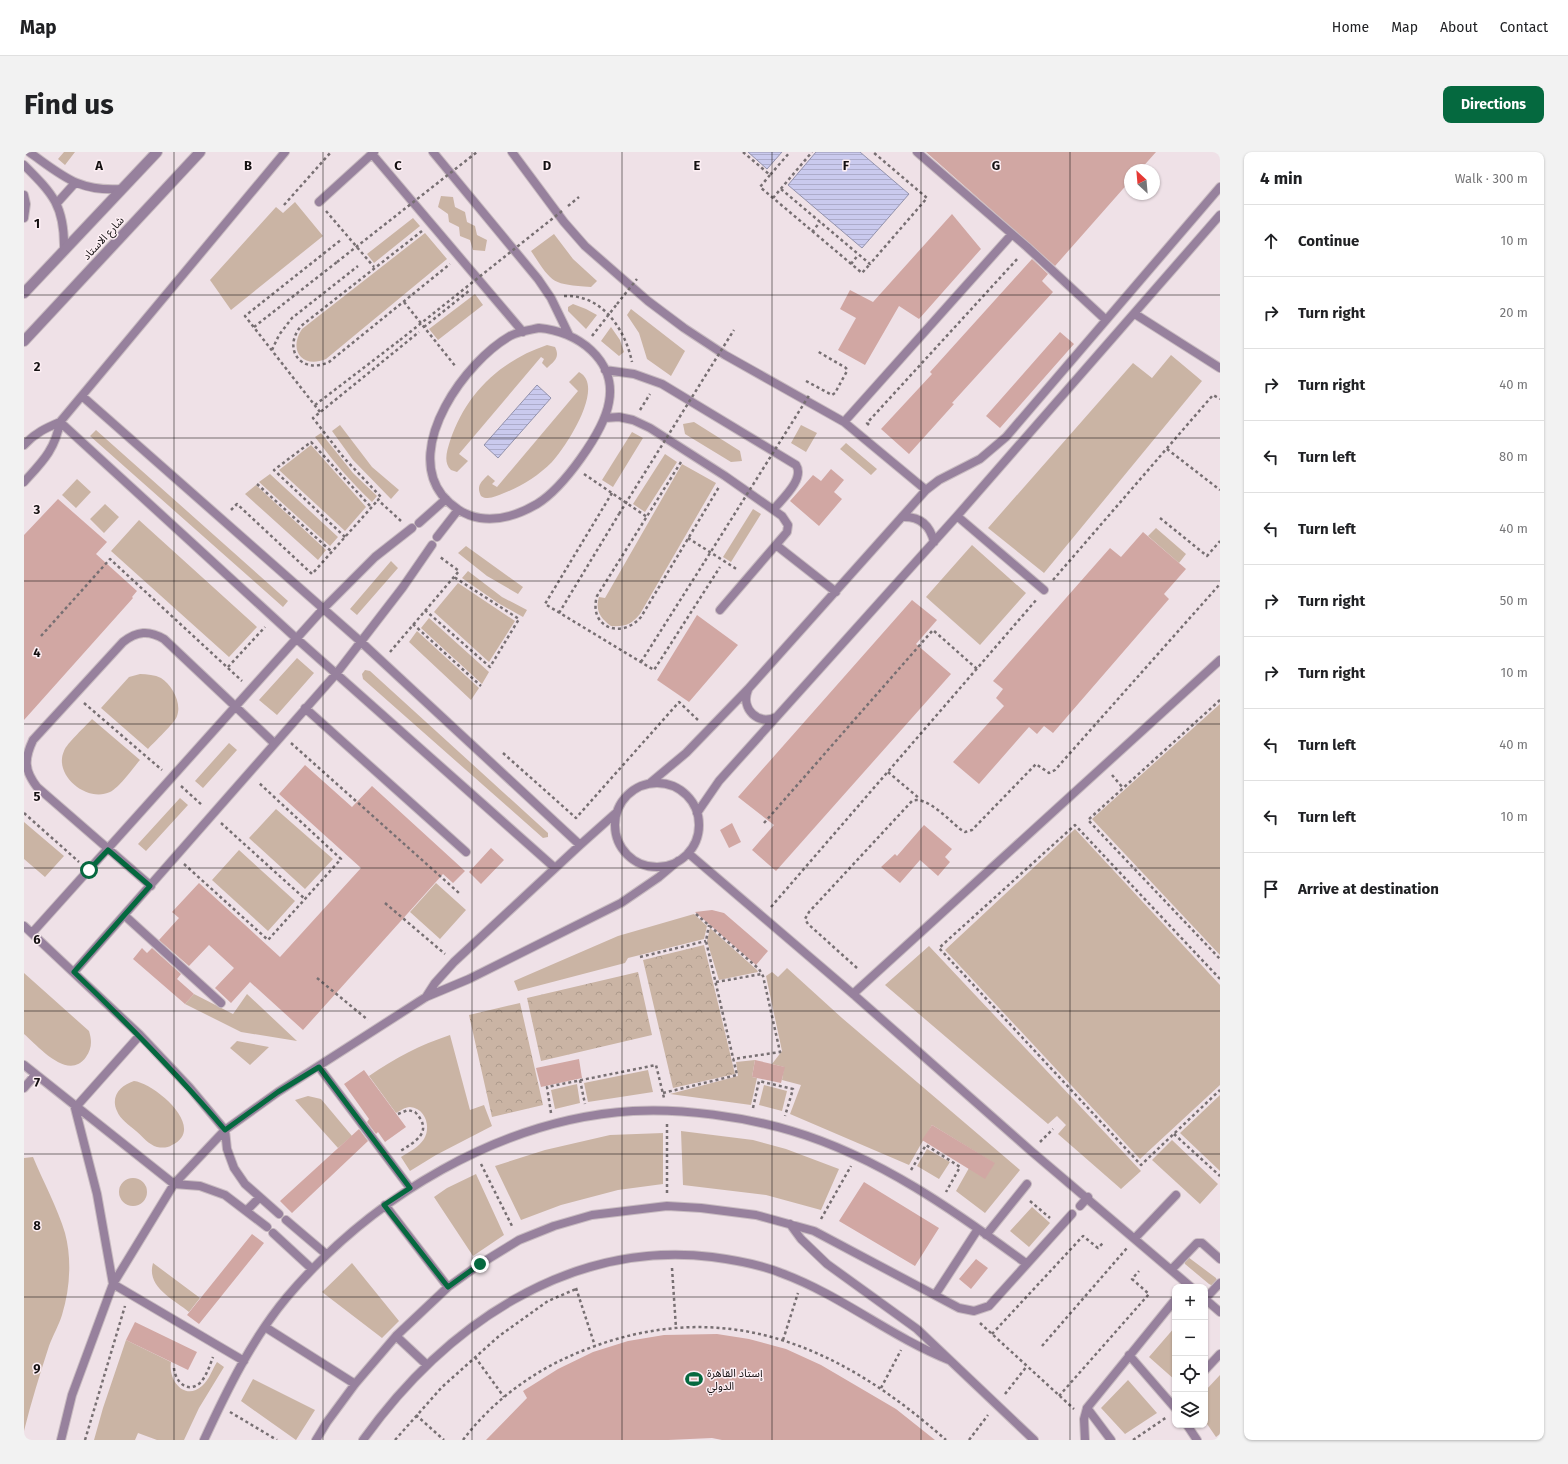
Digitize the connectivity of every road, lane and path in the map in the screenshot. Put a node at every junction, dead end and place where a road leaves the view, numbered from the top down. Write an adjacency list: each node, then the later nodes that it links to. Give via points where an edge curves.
1 (30, 152): 17 (lane)
2 (157, 152): 20 (street, شارع الاستاد)
3 (200, 152): 57 (street, شارع الاستاد)
4 (284, 152): 67 (lane)
5 (332, 152): 26 (path)
6 (433, 152): 45 (lane)
7 (477, 152): 50 (path, bridge)
8 (512, 152): 74 (lane, via 585,246 648,301 725,355)
9 (743, 152): 16 (path)
10 (790, 152): 16 (path)
11 (812, 152): 19 (path)
12 (873, 152): 39 (path, via 927,198)
13 (917, 152): 32 (lane)
14 (373, 153): 24 (lane); 30 (lane)
15 (24, 165): 25 (lane, via 45,186)
16 (770, 175): 23 (path, via 760,188)
17 (75, 183): 20 (lane, via 90,188); 25 (lane)
18 (1220, 187): 49 (lane)
19 (781, 188): 23 (path); 29 (path)
20 (122, 189): 35 (street, شارع الاستاد)
21 (24, 195): 28 (lane)
22 (579, 197): 69 (path, bridge)
23 (773, 198): 31 (path)
24 (319, 202): 41 (path)
25 (57, 203): 35 (lane, via 62,218)
26 (284, 205)
27 (1220, 215): 48 (lane)
28 (24, 218)
29 (820, 222): 31 (path); 36 (path)
30 (432, 224): 37 (lane); 41 (path)
31 (812, 232): 38 (path)
32 (1012, 234): 34 (lane); 74 (lane)
33 (342, 239): 50 (path, via 245,316)
34 (1027, 247): 49 (lane); 75 (path, via 867,423)
35 (64, 250): 44 (street, شارع الاستاد)
36 (858, 255): 38 (path); 39 (path)
37 (459, 257): 43 (lane); 46 (path)
38 (851, 264): 39 (path, via 862,274)
39 (870, 264)
40 (358, 266): 58 (path, via 292,318)
41 (374, 267): 46 (path, via 301,326 295,334 293,344 295,353 301,361 310,366 320,366 329,362)
42 (637, 279): 47 (path, bridge)
43 (480, 282): 51 (path); 54 (lane)
44 (24, 293)
45 (551, 298): 47 (path, via 582,298); 55 (lane)
46 (404, 302): 51 (path)
47 (609, 314): 56 (path); 62 (path, via 626,340)
48 (1135, 314): 60 (lane); 91 (lane)
49 (1106, 320): 83 (lane, via 1002,441 980,459 939,480)
50 (254, 327): 58 (path)
51 (424, 327): 63 (path)
52 (734, 330): 115 (path, bridge)
53 (420, 332): 70 (path)
54 (523, 332): 55 (lane, via 539,328 553,329); 63 (lane, via 498,345)
55 (569, 335): 61 (lane, via 585,344)
56 (592, 335)
57 (24, 341)
58 (272, 350): 69 (path)
59 (817, 351): 64 (path, via 846,368 847,372 832,394)
60 (1220, 368)
61 (605, 370): 62 (lane); 71 (lane, via 610,401)
62 (634, 374): 65 (lane)
63 (465, 378): 86 (lane, via 445,409 432,443 430,460 433,477)
64 (806, 380)
65 (657, 381): 72 (path); 89 (lane, via 796,465 798,476)
66 (810, 394): 123 (path, bridge)
67 (82, 396): 73 (lane); 95 (lane)
68 (1220, 399): 77 (path, via 1213,394)
69 (315, 405): 70 (path)
70 (320, 412): 87 (path, via 313,418 344,458 381,496)
71 (605, 418): 72 (lane); 79 (lane)
72 (634, 420): 78 (lane)
73 (60, 422): 76 (lane, via 32,436); 81 (lane, via 57,438 50,452); 116 (lane)
74 (844, 422): 83 (lane)
75 (873, 428)
76 (24, 445)
77 (1167, 449): 84 (path); 110 (path)
78 (687, 451): 80 (lane); 92 (path)
79 (573, 467): 85 (path); 90 (lane, via 551,492 525,510 490,520 476,518)
80 (725, 476): 89 (lane); 100 (path)
81 (24, 482)
82 (257, 484): 105 (path)
83 (926, 490): 93 (lane)
84 (1220, 490)
85 (612, 493): 92 (path); 115 (path, via 545,604)
86 (446, 499): 90 (lane); 96 (lane)
87 (378, 500): 88 (path); 97 (path)
88 (372, 507): 98 (path); 98 (path, via 311,442 274,470)
89 (774, 509): 103 (lane, via 785,518 788,525 787,532)
90 (458, 510): 99 (lane)
91 (957, 516): 101 (lane); 110 (lane)
92 (647, 517): 100 (path, via 597,596 596,613 606,626 622,630 636,623)
93 (902, 517): 101 (lane, via 911,516 928,525); 111 (lane)
94 (1160, 518): 102 (path, via 1207,556)
95 (223, 520): 105 (path, via 237,504 312,574); 112 (lane)
96 (420, 523)
97 (411, 529): 112 (lane, via 375,557)
98 (345, 537): 105 (path)
99 (437, 537)
100 (688, 538): 108 (path)
101 (934, 542): 134 (lane)
102 (1219, 543)
103 (776, 545): 108 (lane); 111 (lane)
104 (430, 547): 107 (path, via 459,571); 120 (lane)
105 (332, 552)
106 (720, 567): 123 (path, via 654,670)
107 (454, 577): 113 (path); 113 (path, via 519,619 490,667)
108 (748, 577): 114 (lane)
109 (1220, 584): 143 (path, via 1055,770 1049,773 1036,764 972,830 965,832 928,802)
110 (1044, 590): 125 (path)
111 (836, 592): 128 (lane)
112 (323, 609): 119 (lane); 120 (lane)
113 (426, 610): 117 (path)
114 (720, 610)
115 (559, 613): 123 (path)
116 (274, 618): 119 (lane); 124 (path)
117 (413, 624): 121 (path, via 389,653); 127 (path)
118 (41, 636): 124 (path, via 110,559)
119 (297, 639): 126 (lane); 129 (lane)
120 (360, 641): 126 (lane); 149 (lane)
121 (395, 658)
122 (1220, 660): 177 (lane)
123 (641, 662)
124 (228, 666): 129 (path)
125 (977, 669): 139 (path); 148 (path, via 933,630)
126 (336, 674): 133 (lane); 155 (lane)
127 (481, 686)
128 (750, 688): 134 (lane, via 746,702 748,710 753,715 767,720); 135 (lane)
129 (251, 690): 132 (lane)
130 (74, 694): 132 (lane, via 122,642 132,635 143,632 154,634 164,640); 141 (path); 150 (lane, via 33,740 26,752 25,765 29,777 37,788)
131 (1220, 700): 169 (path, via 1088,820)
132 (235, 707): 137 (lane); 141 (lane)
133 (305, 708): 136 (lane); 151 (lane)
134 (781, 714): 145 (lane, via 718,781)
135 (709, 730): 138 (path, via 679,702 576,818); 142 (lane)
136 (281, 735): 137 (lane); 158 (path)
137 (274, 743): 140 (lane)
138 (500, 751)
139 (888, 772): 143 (path); 163 (path)
140 (248, 773): 147 (lane); 159 (path, via 341,859)
141 (172, 778): 147 (path); 150 (lane)
142 (650, 784): 144 (lane, via 629,793); 145 (lane, via 662,783 679,789 692,801)
143 (920, 799): 171 (path, via 912,801 806,916 808,924)
144 (617, 812): 149 (lane); 154 (lane, via 617,837 630,858 654,867)
145 (697, 812): 152 (lane, via 698,834)
146 (24, 813): 156 (path)
147 (211, 813): 153 (lane); 159 (path)
148 (764, 823)
149 (580, 845): 155 (lane)
150 (108, 850): 156 (lane); 157 (lane)
151 (466, 852)
152 (688, 853): 154 (lane); 163 (lane)
153 (175, 856): 157 (lane); 159 (path, via 268,940)
154 (678, 861): 178 (lane, via 621,903 469,979)
155 (555, 868): 170 (lane)
156 (89, 870): 166 (lane)
157 (150, 886): 162 (lane)
158 (459, 893)
159 (305, 899)
160 (385, 903): 170 (path)
161 (696, 914): 164 (path)
162 (124, 915): 172 (lane); 179 (lane)
163 (763, 917): 177 (lane)
164 (709, 925): 167 (path); 173 (path)
165 (24, 926): 166 (lane)
166 (32, 933): 172 (lane)
167 (706, 941): 168 (path); 176 (path)
168 (640, 958)
169 (1220, 959)
170 (454, 962): 178 (lane)
171 (856, 968)
172 (74, 972): 181 (lane)
173 (762, 974): 176 (path); 182 (path, via 780,1052)
174 (317, 978): 180 (path)
175 (1220, 979): 197 (path, via 1075,825 939,948 1141,1165)
176 (716, 982): 182 (path)
177 (853, 994): 198 (lane)
178 (426, 997): 180 (lane)
179 (221, 1003)
180 (377, 1029): 184 (lane)
181 (140, 1035): 190 (lane); 196 (lane)
182 (733, 1059): 189 (path, via 737,1075)
183 (24, 1065): 185 (lane)
184 (319, 1067): 196 (lane, via 278,1092); 201 (lane)
185 (35, 1075): 187 (lane); 190 (lane)
186 (580, 1080): 192 (path)
187 (24, 1088)
188 (1220, 1090): 197 (path)
189 (663, 1093)
190 (76, 1108): 204 (lane); 234 (lane, via 97,1194)
191 (398, 1114): 201 (path, via 408,1110 415,1112 424,1128 417,1140)
192 (587, 1118): 193 (lane, via 631,1111 667,1111); 199 (lane, via 518,1135)
193 (751, 1120): 194 (lane); 194 (path, via 759,1081 792,1089)
194 (781, 1128): 200 (lane)
195 (1053, 1129): 198 (path)
196 (225, 1130): 204 (lane); 210 (lane, via 227,1149 234,1168)
197 (1174, 1134): 202 (path)
198 (1031, 1151): 209 (lane)
199 (476, 1153): 206 (lane); 224 (path)
200 (856, 1157): 203 (lane); 221 (path)
201 (389, 1159): 206 (lane)
202 (1220, 1176)
203 (904, 1181): 211 (lane); 211 (path, via 926,1145 960,1167)
204 (174, 1184): 214 (lane, via 200,1186 225,1196); 234 (lane)
205 (1028, 1184): 207 (lane)
206 (410, 1188): 212 (lane)
207 (1020, 1192): 219 (path); 222 (lane)
208 (1176, 1195): 223 (lane)
209 (1088, 1197): 213 (lane); 223 (lane)
210 (259, 1198): 214 (lane); 215 (lane)
211 (940, 1202): 220 (lane)
212 (384, 1205): 226 (lane); 236 (lane)
213 (1080, 1206)
214 (246, 1211): 229 (lane)
215 (279, 1214)
216 (1072, 1214): 219 (lane)
217 (286, 1220): 226 (lane)
218 (790, 1224): 221 (lane); 224 (lane, via 756,1215 667,1206 592,1215); 259 (lane, via 801,1239 827,1264 917,1329)
219 (1060, 1227): 228 (lane)
220 (978, 1229): 222 (lane); 240 (lane)
221 (814, 1231): 240 (lane)
222 (986, 1234): 228 (lane)
223 (1135, 1238): 230 (lane); 253 (path)
224 (519, 1240): 236 (lane)
225 (1104, 1242): 249 (path, via 1098,1248 1083,1236)
226 (326, 1254): 229 (lane)
227 (1220, 1259): 230 (lane, via 1202,1243 1197,1243)
228 (1027, 1264): 245 (lane, via 989,1306 982,1310)
229 (312, 1269): 247 (lane)
230 (1171, 1270): 235 (lane)
231 (1139, 1271): 267 (path, via 1132,1279 1149,1294)
232 (672, 1272): 248 (path)
233 (1220, 1283): 241 (lane)
234 (113, 1284): 238 (lane); 277 (lane, via 72,1395)
235 (1187, 1284)
236 (448, 1287): 250 (lane)
237 (576, 1289): 258 (path, via 548,1301 499,1336)
238 (130, 1292): 254 (lane); 278 (path)
239 (798, 1292): 251 (path)
240 (935, 1295): 245 (lane)
241 (1208, 1296)
242 (579, 1297): 252 (path)
243 (1208, 1302): 246 (lane)
244 (1172, 1304): 257 (lane)
245 (966, 1311): 249 (path)
246 (1220, 1312)
247 (264, 1327): 260 (lane); 265 (lane)
248 (676, 1328): 251 (path, via 726,1328 756,1332); 252 (path, via 630,1334)
249 (992, 1334): 262 (path)
250 (396, 1336): 261 (lane); 265 (lane)
251 (783, 1340): 266 (path, via 830,1360)
252 (595, 1346): 268 (path, via 546,1368)
253 (1042, 1346)
254 (218, 1347): 260 (lane); 264 (path, via 200,1383 185,1386 178,1382)
255 (901, 1350): 266 (path)
256 (1220, 1354): 263 (lane)
257 (1129, 1355): 269 (lane); 272 (lane)
258 (475, 1357): 268 (path); 273 (path)
259 (949, 1360): 261 (lane, via 906,1341 820,1289 779,1272 736,1260 678,1255 645,1256 607,1262 563,1276 512,1300 485,1317); 270 (lane)
260 (244, 1361): 271 (lane)
261 (428, 1365): 282 (lane, via 392,1402)
262 (1026, 1366): 267 (path); 270 (path)
263 (1208, 1367)
264 (174, 1368)
265 (355, 1384): 281 (lane)
266 (881, 1388): 286 (path)
267 (1059, 1396): 275 (path)
268 (504, 1397): 285 (path, via 485,1413)
269 (1172, 1402)
270 (997, 1403): 287 (path); 288 (lane)
271 (220, 1406): 279 (lane); 280 (path)
272 (1087, 1408): 275 (lane); 290 (lane)
273 (416, 1415): 283 (path); 284 (path)
274 (1169, 1416): 291 (path)
275 (1084, 1419): 289 (lane)
276 (1189, 1428): 292 (lane)
277 (61, 1440)
278 (85, 1440)
279 (204, 1440)
280 (277, 1440)
281 (316, 1440)
282 (363, 1440)
283 (395, 1440)
284 (444, 1440)
285 (463, 1440)
286 (946, 1440)
287 (969, 1440)
288 (1034, 1440)
289 (1085, 1440)
290 (1111, 1440)
291 (1133, 1440)
292 (1197, 1440)

